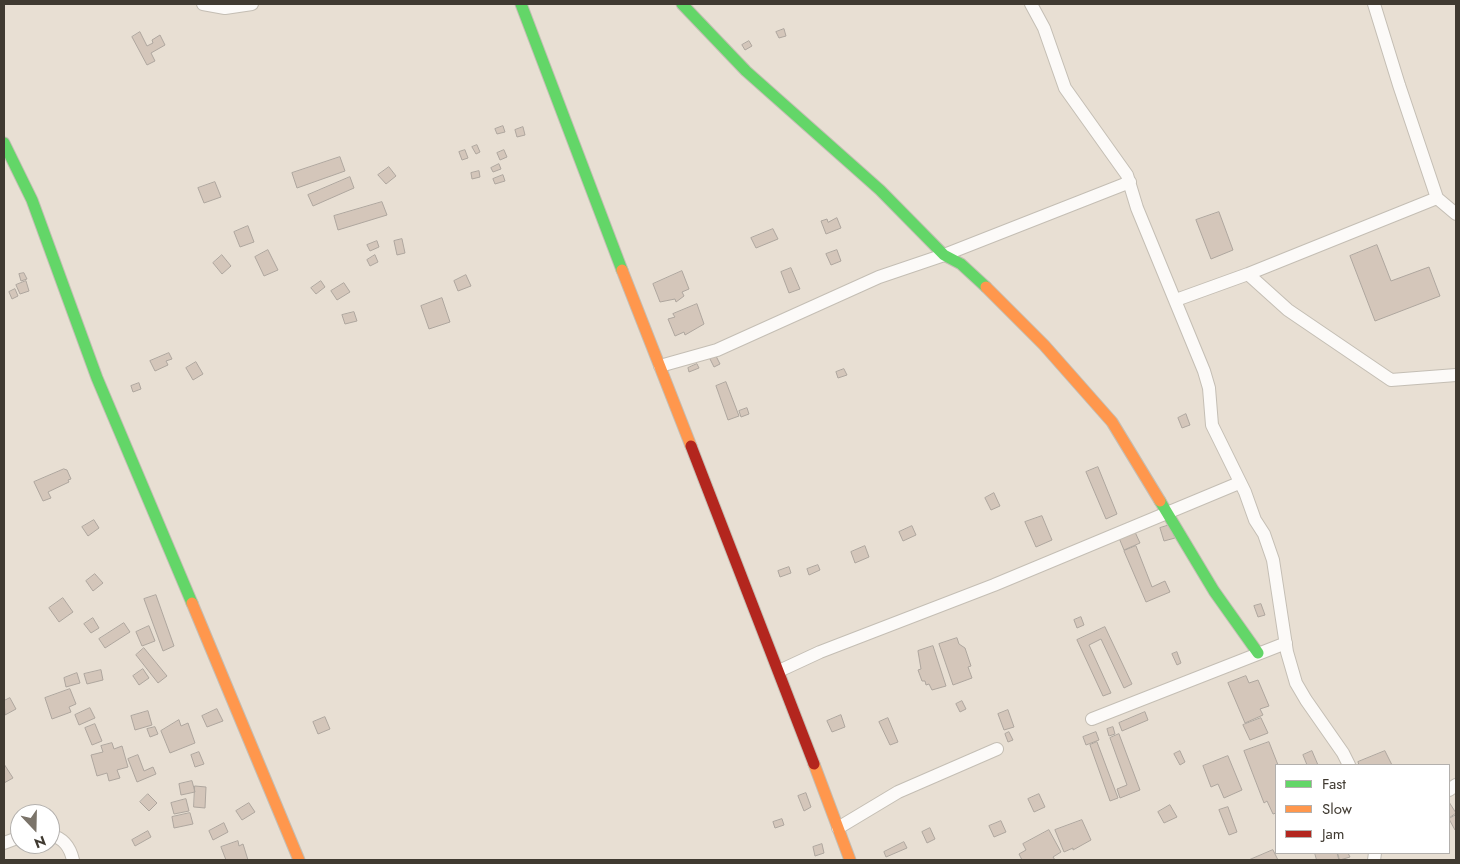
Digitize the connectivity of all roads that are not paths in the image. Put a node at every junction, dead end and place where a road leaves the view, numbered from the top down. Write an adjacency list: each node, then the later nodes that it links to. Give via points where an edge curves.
1 (203, 4): 2 (street, via 225,8)
2 (252, 4)
3 (521, 4): 14 (street)
4 (682, 4): 11 (street, via 746,71 855,167)
5 (1031, 4): 8 (street, via 1047,36 1065,88)
6 (1374, 4): 9 (street)
7 (4, 143): 27 (street, via 24,182 97,378 220,663)
8 (1130, 182): 11 (street); 13 (street, via 1137,208)
9 (1437, 198): 10 (street); 12 (street)
10 (1456, 214)
11 (944, 255): 14 (street, via 879,277 726,346); 17 (street, via 961,264 1012,311 1106,415)
12 (1248, 274): 13 (street); 15 (street, via 1288,310 1390,380)
13 (1176, 300): 16 (street, via 1209,388 1212,425)
14 (660, 366): 20 (street)
15 (1456, 375)
16 (1239, 483): 17 (street); 18 (street, via 1273,560)
17 (1166, 513): 19 (street, via 1214,592); 20 (street, via 994,586 820,652)
18 (1286, 643): 19 (street); 23 (street, via 1296,683)
19 (1258, 653): 21 (street)
20 (779, 671): 24 (street)
21 (1092, 719)
22 (997, 749): 24 (street, via 898,792)
23 (1349, 764)
24 (838, 828): 28 (street)
25 (60, 840): 26 (street, via 70,848)
26 (73, 860)
27 (299, 860)
28 (850, 860)

